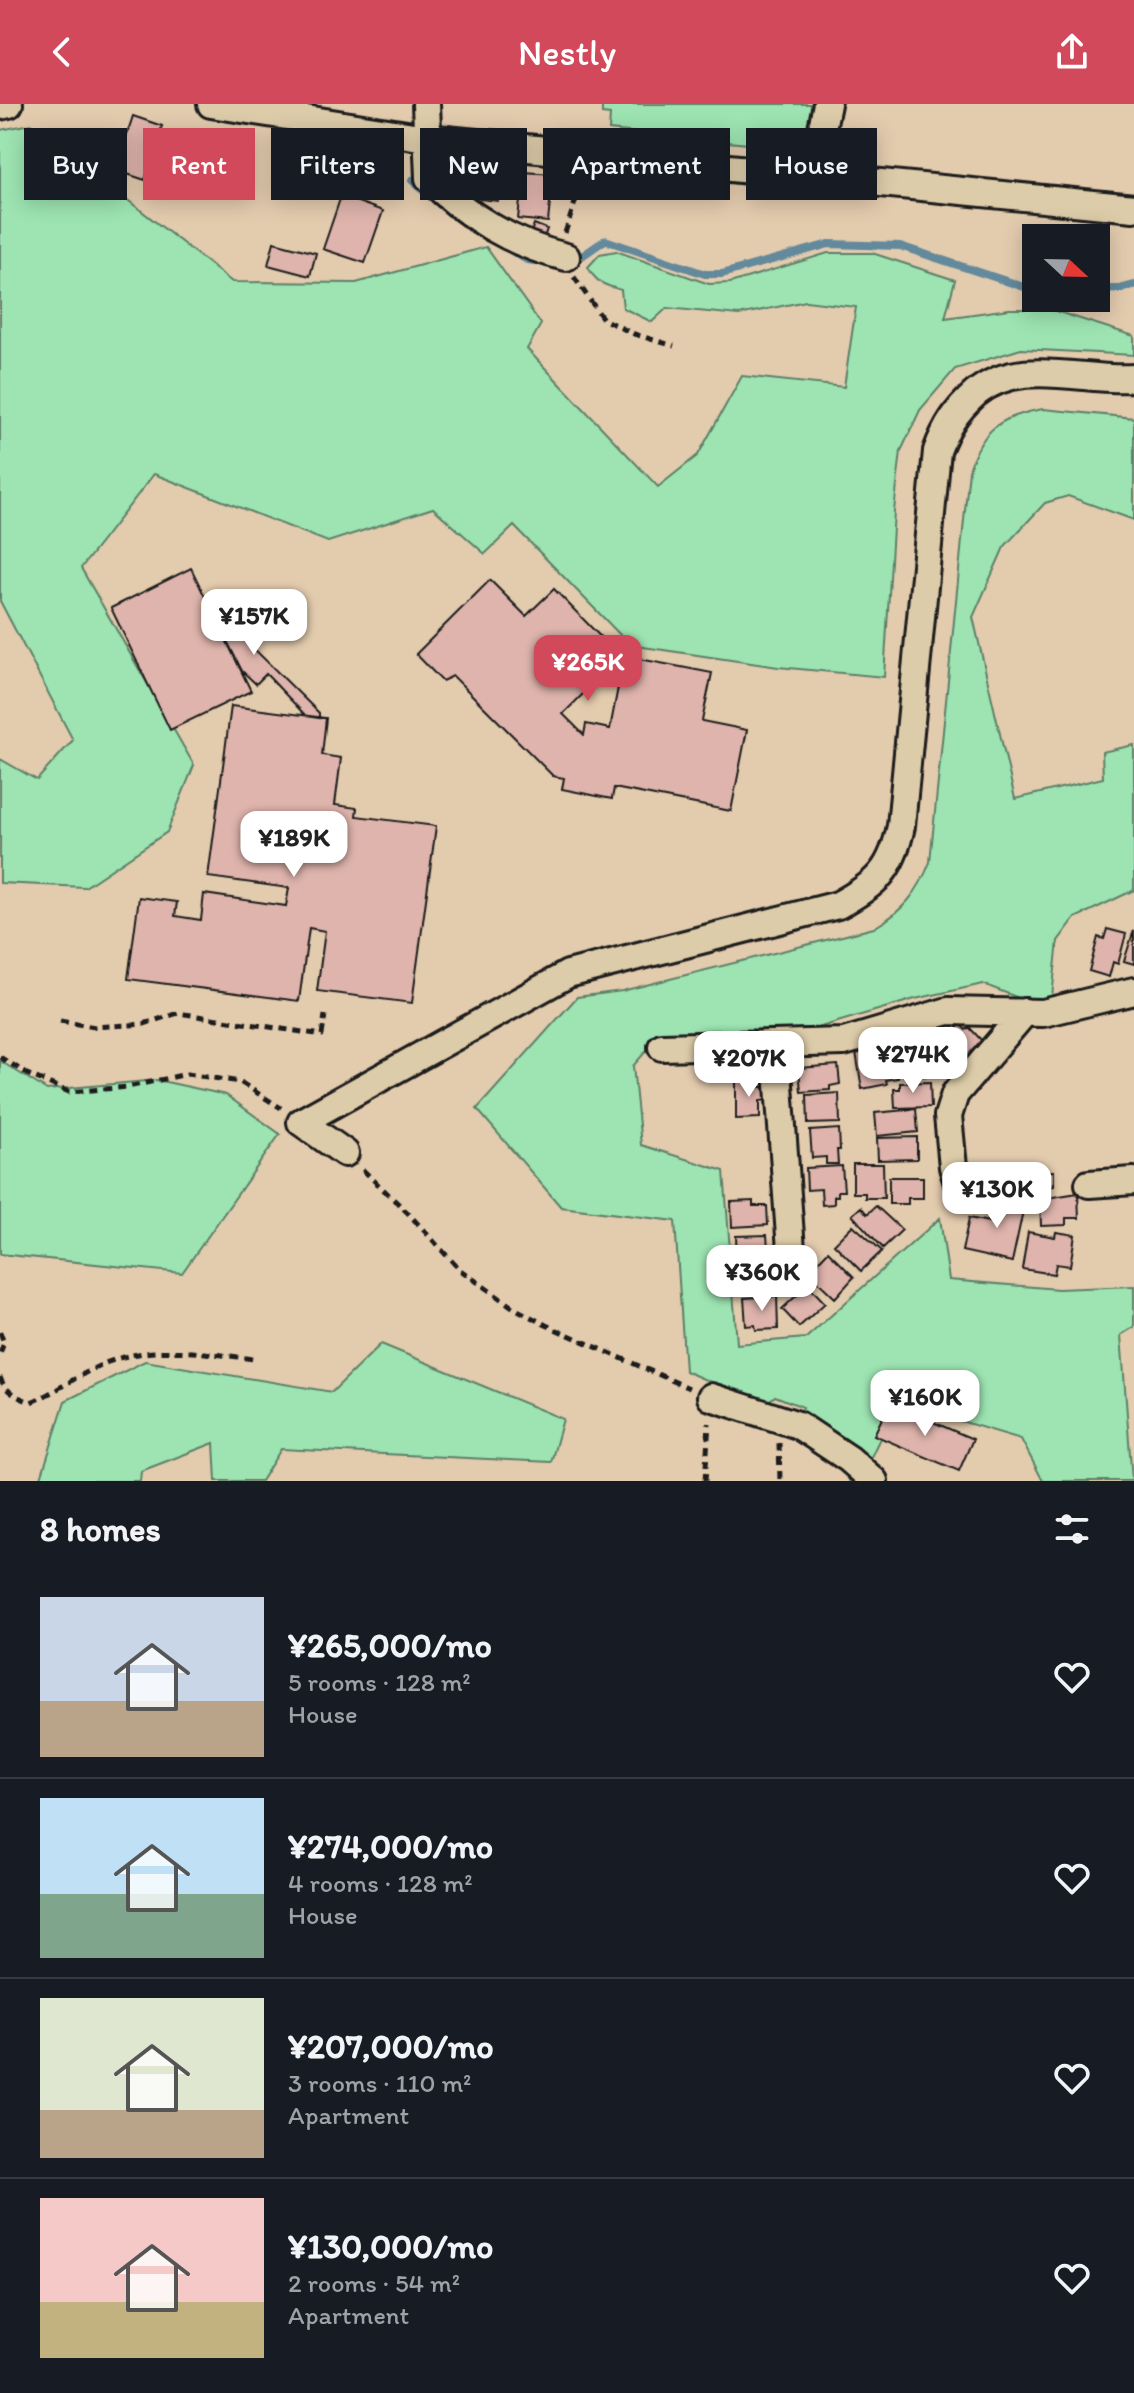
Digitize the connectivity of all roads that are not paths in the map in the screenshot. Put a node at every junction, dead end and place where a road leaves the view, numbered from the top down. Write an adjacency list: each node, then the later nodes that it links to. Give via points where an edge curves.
1 (9, 104): 5 (street)
2 (211, 104): 8 (street)
3 (426, 104): 6 (street)
4 (827, 104): 7 (street)
5 (0, 106)
6 (426, 128)
7 (822, 128)
8 (420, 137)
9 (527, 148): 10 (street)
10 (746, 170)
11 (877, 183): 13 (street)
12 (451, 200): 14 (street, via 517,241)
13 (1134, 208)
14 (566, 257)
15 (1134, 378): 20 (street, via 1027,372 1003,378 962,406 946,428 937,451 901,826 884,874 838,905 568,974 301,1122)
16 (1134, 991): 17 (street, via 1043,1013)
17 (1025, 1012): 18 (street, via 948,1011 844,1042); 23 (street, via 955,1094 948,1116)
18 (776, 1044): 19 (street); 24 (street)
19 (662, 1047)
20 (345, 1153)
21 (1134, 1181): 22 (street)
22 (1089, 1184)
23 (961, 1193)
24 (791, 1250)
25 (711, 1397): 26 (street, via 798,1425)
26 (874, 1481)

